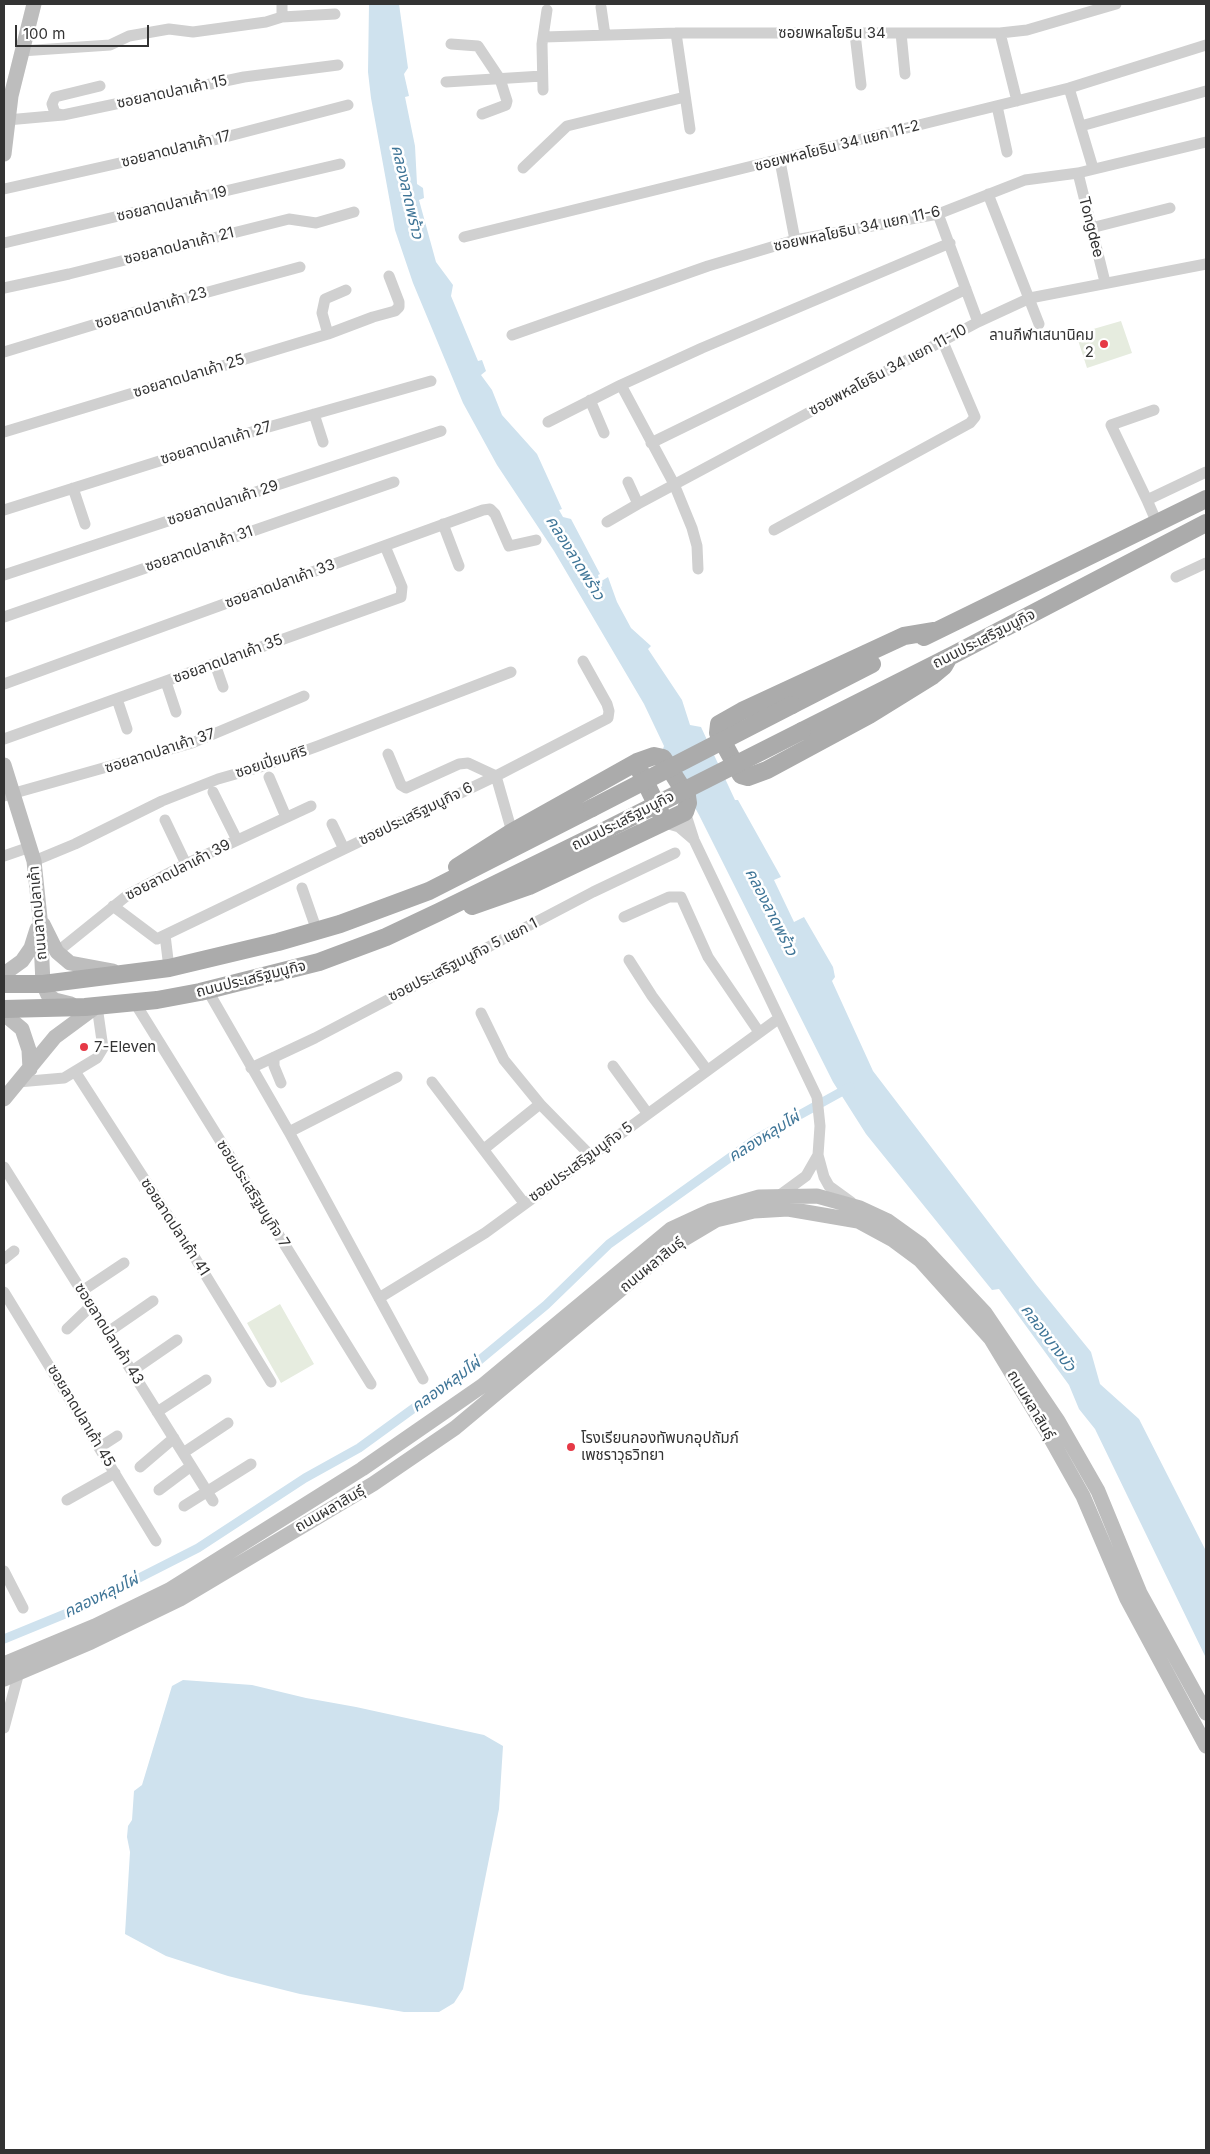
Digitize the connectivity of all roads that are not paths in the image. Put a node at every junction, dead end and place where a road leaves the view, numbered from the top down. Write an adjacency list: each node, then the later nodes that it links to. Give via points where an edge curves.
1 (34, 4): 16 (main road)
2 (282, 4): 7 (street)
3 (1116, 4): 10 (street, ซอยพหลโยธิน 34, via 1027,30)
4 (601, 7): 12 (street)
5 (547, 10): 13 (street)
6 (335, 14): 7 (street)
7 (282, 16): 16 (street, via 266,22 193,32 169,29 129,36 110,45)
8 (676, 33): 11 (street, ซอยพหลโยธิน 34); 12 (street, ซอยพหลโยธิน 34); 27 (street)
9 (901, 33): 10 (street, ซอยพหลโยธิน 34); 11 (street, ซอยพหลโยธิน 34); 18 (street)
10 (1000, 33): 28 (street)
11 (856, 34): 22 (street)
12 (605, 35): 13 (street, ซอยพหลโยธิน 34)
13 (544, 37): 19 (street)
14 (451, 44): 20 (street, via 478,46)
15 (1206, 45): 24 (street, ซอยพหลโยธิน 34 แยก 11-2)
16 (21, 51): 33 (main road)
17 (338, 65): 32 (street, ซอยลาดปลาเค้า 15, via 244,77)
18 (905, 74)
19 (542, 76): 20 (street); 25 (street)
20 (500, 79): 21 (street); 31 (street, via 506,105)
21 (446, 82)
22 (861, 85)
23 (100, 86): 32 (street, via 55,97 52,104 55,112)
24 (1070, 88): 28 (street, ซอยพหลโยธิน 34 แยก 11-2); 34 (street)
25 (543, 90)
26 (1206, 91): 34 (street)
27 (685, 97): 35 (street); 41 (street, via 567,126)
28 (1017, 101): 30 (street, ซอยพหลโยธิน 34 แยก 11-2)
29 (348, 105): 44 (street, ซอยลาดปลาเค้า 17, via 164,153)
30 (997, 106): 37 (street); 39 (street, ซอยพหลโยธิน 34 แยก 11-2)
31 (482, 114)
32 (62, 115): 33 (street, ซอยลาดปลาเค้า 15)
33 (7, 120): 38 (main road)
34 (1081, 126): 42 (street)
35 (690, 129)
36 (1206, 142): 42 (street, ซอยพหลโยธิน 34 แยก 11-6)
37 (1007, 152)
38 (4, 154)
39 (780, 161): 50 (street, ซอยพหลโยธิน 34 แยก 11-2); 51 (street)
40 (340, 164): 52 (street, ซอยลาดปลาเค้า 19)
41 (523, 168)
42 (1094, 168): 43 (street, ซอยพหลโยธิน 34 แยก 11-6)
43 (1078, 173): 45 (street, ซอยพหลโยธิน 34 แยก 11-6, via 1025,180); 49 (street, Tongdee)
44 (4, 189)
45 (988, 194): 48 (street, ซอยพหลโยธิน 34 แยก 11-6); 61 (street)
46 (1170, 208): 49 (street)
47 (354, 212): 58 (street, ซอยลาดปลาเค้า 21, via 316,223 289,219)
48 (938, 214): 51 (street, ซอยพหลโยธิน 34 แยก 11-6); 53 (street)
49 (1091, 228): 57 (street, Tongdee)
50 (464, 237)
51 (795, 240): 65 (street, ซอยพหลโยธิน 34 แยก 11-6, via 708,266)
52 (4, 243)
53 (950, 243): 59 (street); 69 (street)
54 (1206, 264): 57 (street, ซอยพหลโยธิน 34 แยก 11-10)
55 (300, 267): 67 (street, ซอยลาดปลาเค้า 23)
56 (389, 276): 64 (street, ซอยลาดปลาเค้า 25, via 399,307 395,312)
57 (1105, 282): 61 (street, ซอยพหลโยธิน 34 แยก 11-10)
58 (4, 288)
59 (966, 289): 62 (street); 78 (street)
60 (346, 290): 64 (street, via 325,299 322,314)
61 (1030, 298): 62 (street, ซอยพหลโยธิน 34 แยก 11-10); 63 (street)
62 (978, 322): 66 (street, ซอยพหลโยธิน 34 แยก 11-10)
63 (1040, 324)
64 (328, 334): 75 (street, ซอยลาดปลาเค้า 25)
65 (512, 335)
66 (943, 342): 82 (street, ซอยพหลโยธิน 34 แยก 11-10); 93 (street, via 975,418)
67 (4, 352)
68 (431, 381): 72 (street, ซอยลาดปลาเค้า 27)
69 (620, 385): 70 (street); 78 (street)
70 (590, 400): 73 (street); 76 (street)
71 (1154, 410): 85 (street, via 1110,425)
72 (314, 414): 77 (street); 83 (street, ซอยลาดปลาเค้า 27)
73 (548, 422)
74 (441, 431): 99 (street, ซอยลาดปลาเค้า 29)
75 (4, 432)
76 (604, 433)
77 (323, 442)
78 (651, 443): 82 (street)
79 (1206, 472): 85 (street)
80 (394, 482): 101 (street, ซอยลาดปลาเค้า 31)
81 (628, 482): 86 (street)
82 (674, 484): 86 (street, ซอยพหลโยธิน 34 แยก 11-10); 98 (street, via 692,528)
83 (73, 488): 87 (street, ซอยลาดปลาเค้า 27); 91 (street)
84 (1206, 499): 89 (main road, ถนนประเสริฐมนูกิจ)
85 (1147, 500): 89 (street)
86 (638, 504): 88 (street, ซอยพหลโยธิน 34 แยก 11-10)
87 (4, 510)
88 (607, 522)
89 (1157, 523): 102 (main road, ถนนประเสริฐมนูกิจ)
90 (1206, 523): 103 (main road, ถนนประเสริฐมนูกิจ)
91 (85, 524)
92 (443, 524): 94 (street, ซอยลาดปลาเค้า 33, via 490,509 509,546); 95 (street, ซอยลาดปลาเค้า 33); 97 (street)
93 (774, 530)
94 (536, 540)
95 (385, 546): 105 (street, ซอยลาดปลาเค้า 35, via 402,587 401,596); 108 (street, ซอยลาดปลาเค้า 33)
96 (1206, 563): 100 (street)
97 (459, 566)
98 (698, 568)
99 (4, 575)
100 (1176, 577)
101 (4, 617)
102 (934, 631): 103 (main road, via 904,636 719,724 718,733 741,775 748,777 766,770 869,715 932,676); 137 (main road, ถนนประเสริฐมนูกิจ, bridge)
103 (949, 657): 139 (main road, ถนนประเสริฐมนูกิจ, bridge)
104 (584, 661): 118 (street, ซอยประเสริฐมนูกิจ 6, via 607,704 608,718)
105 (215, 664): 107 (street, ซอยลาดปลาเค้า 35); 109 (street)
106 (512, 672): 133 (street, ซอยเปี่ยมศิริ, via 260,768 218,779 170,798 64,849)
107 (166, 682): 111 (street, ซอยลาดปลาเค้า 35); 112 (street)
108 (4, 684)
109 (223, 687)
110 (304, 696): 121 (street, ซอยลาดปลาเค้า 37, via 192,743)
111 (117, 699): 113 (street); 114 (street, ซอยลาดปลาเค้า 35)
112 (176, 712)
113 (127, 729)
114 (4, 739)
115 (388, 754): 118 (street, via 401,784 406,788 459,764 468,763)
116 (4, 766): 121 (main road, ถนนลาดปลาเค้า)
117 (628, 767): 123 (main road, via 654,756 663,758 687,796); 127 (main road, via 641,770 663,814); 128 (main road)
118 (496, 776): 128 (street); 131 (street, ซอยประเสริฐมนูกิจ 6)
119 (269, 777): 124 (street)
120 (213, 792): 129 (street)
121 (8, 795): 133 (main road, ถนนลาดปลาเค้า)
122 (311, 806): 124 (street, ซอยลาดปลาเค้า 39)
123 (685, 812): 127 (main road); 130 (street)
124 (286, 817): 129 (street, ซอยลาดปลาเค้า 39)
125 (165, 820): 135 (street)
126 (332, 824): 131 (street)
127 (659, 824): 130 (street, via 679,827); 139 (main road, via 529,886 473,906)
128 (512, 832): 137 (main road, via 477,852)
129 (237, 840): 135 (street, ซอยลาดปลาเค้า 39)
130 (694, 840): 158 (street)
131 (344, 849): 143 (street, ซอยประเสริฐมนูกิจ 6)
132 (675, 852): 160 (street, ซอยประเสริฐมนูกิจ 5 แยก 1)
133 (32, 854): 134 (street, ซอยเปี่ยมศิริ); 140 (main road, ถนนลาดปลาเค้า)
134 (4, 856)
135 (186, 864): 138 (street, ซอยลาดปลาเค้า 39)
136 (302, 888): 142 (street)
137 (429, 891): 142 (main road, ถนนประเสริฐมนูกิจ)
138 (113, 906): 143 (street, via 157,939); 144 (street, ซอยลาดปลาเค้า 39)
139 (439, 912): 152 (main road, ถนนประเสริฐมนูกิจ, via 319,962)
140 (40, 918): 144 (main road); 148 (main road, via 34,939 22,961); 151 (main road, ถนนลาดปลาเค้า)
141 (624, 918): 159 (street, via 669,897 681,897 708,958)
142 (317, 931): 145 (main road, ถนนประเสริฐมนูกิจ)
143 (165, 935): 147 (street)
144 (57, 952): 149 (main road, via 70,963)
145 (203, 960): 147 (main road, ถนนประเสริฐมนูกิจ); 152 (main road, via 154,975 148,982 150,992 156,996)
146 (629, 960): 164 (street)
147 (169, 968): 149 (main road, ถนนประเสริฐมนูกิจ)
148 (4, 974)
149 (135, 974): 151 (main road, ถนนประเสริฐมนูกิจ)
150 (4, 984): 151 (main road, ถนนประเสริฐมนูกิจ)
151 (43, 984): 154 (main road, via 48,995 55,1000)
152 (204, 992): 153 (main road, ถนนประเสริฐมนูกิจ); 162 (street)
153 (135, 1003): 154 (main road, ถนนประเสริฐมนูกิจ); 196 (street, ซอยประเสริฐมนูกิจ 7)
154 (91, 1006): 155 (main road, ถนนประเสริฐมนูกิจ); 163 (main road, via 55,1037); 165 (street, via 103,1048)
155 (4, 1009)
156 (481, 1013): 171 (street, via 504,1060)
157 (4, 1014): 163 (main road, via 22,1029)
158 (778, 1018): 159 (street, ซอยประเสริฐมนูกิจ 5); 175 (street, via 817,1097)
159 (759, 1032): 164 (street, ซอยประเสริฐมนูกิจ 5)
160 (274, 1057): 162 (street, ซอยประเสริฐมนูกิจ 5 แยก 1); 169 (street)
161 (613, 1066): 172 (street)
162 (251, 1068): 173 (street)
163 (30, 1069): 167 (main road)
164 (707, 1070): 172 (street, ซอยประเสริฐมนูกิจ 5)
165 (76, 1073): 167 (street, via 55,1080); 195 (street, ซอยลาดปลาเค้า 41)
166 (397, 1077): 173 (street)
167 (18, 1082): 170 (main road)
168 (432, 1082): 174 (street)
169 (281, 1083)
170 (4, 1099)
171 (540, 1104): 174 (street); 176 (street)
172 (648, 1114): 176 (street, ซอยประเสริฐมนูกิจ 5)
173 (289, 1132): 186 (street)
174 (484, 1149): 179 (street)
175 (818, 1155): 178 (street, via 806,1176); 180 (street, via 829,1186)
176 (591, 1156): 179 (street, ซอยประเสริฐมนูกิจ 5)
177 (4, 1167): 185 (street, ซอยลาดปลาเค้า 43)
178 (780, 1195): 180 (main road, ถนนผลาสินธุ์, via 817,1196); 215 (main road, ถนนผลาสินธุ์, via 759,1197 710,1211 671,1229 482,1386 362,1469 169,1590 95,1626)
179 (524, 1203): 186 (street, ซอยประเสริฐมนูกิจ 5, via 470,1243)
180 (860, 1208): 214 (main road, ถนนผลาสินธุ์, via 888,1221 920,1244 990,1321 1058,1421 1098,1491 1140,1592)
181 (14, 1251): 182 (street)
182 (4, 1260)
183 (124, 1263): 185 (street)
184 (4, 1292): 201 (street, ซอยลาดปลาเค้า 45)
185 (82, 1292): 188 (street, ซอยลาดปลาเค้า 43)
186 (379, 1298): 193 (street)
187 (153, 1301): 190 (street)
188 (91, 1306): 189 (street); 190 (street, ซอยลาดปลาเค้า 43)
189 (67, 1328)
190 (108, 1332): 192 (street, ซอยลาดปลาเค้า 43)
191 (177, 1340): 192 (street)
192 (132, 1371): 197 (street, ซอยลาดปลาเค้า 43)
193 (423, 1379)
194 (206, 1380): 197 (street)
195 (272, 1382)
196 (371, 1384)
197 (157, 1412): 200 (street, ซอยลาดปลาเค้า 43)
198 (228, 1423): 202 (street)
199 (117, 1436): 201 (street)
200 (174, 1438): 202 (street, ซอยลาดปลาเค้า 43); 205 (street)
201 (100, 1447): 206 (street, ซอยลาดปลาเค้า 45)
202 (183, 1453): 204 (street, ซอยลาดปลาเค้า 43)
203 (251, 1464): 208 (street)
204 (191, 1466): 207 (street); 208 (street, ซอยลาดปลาเค้า 43)
205 (140, 1468)
206 (115, 1473): 209 (street); 211 (street, ซอยลาดปลาเค้า 45)
207 (159, 1490)
208 (210, 1497): 210 (street)
209 (67, 1500)
210 (184, 1506)
211 (156, 1541)
212 (4, 1571): 213 (street)
213 (23, 1608)
214 (1176, 1658): 216 (main road); 219 (main road, ถนนผลาสินธุ์)
215 (4, 1664)
216 (1162, 1667): 217 (main road, ถนนผลาสินธุ์, via 1127,1599 1083,1496 991,1339 920,1260 893,1240 858,1221 788,1209 754,1211 716,1220 674,1245 455,1428 373,1484 180,1599); 221 (main road, ถนนผลาสินธุ์)
217 (19, 1672): 218 (main road, ถนนผลาสินธุ์); 220 (street)
218 (4, 1679)
219 (1206, 1713)
220 (4, 1728)
221 (1206, 1746)

